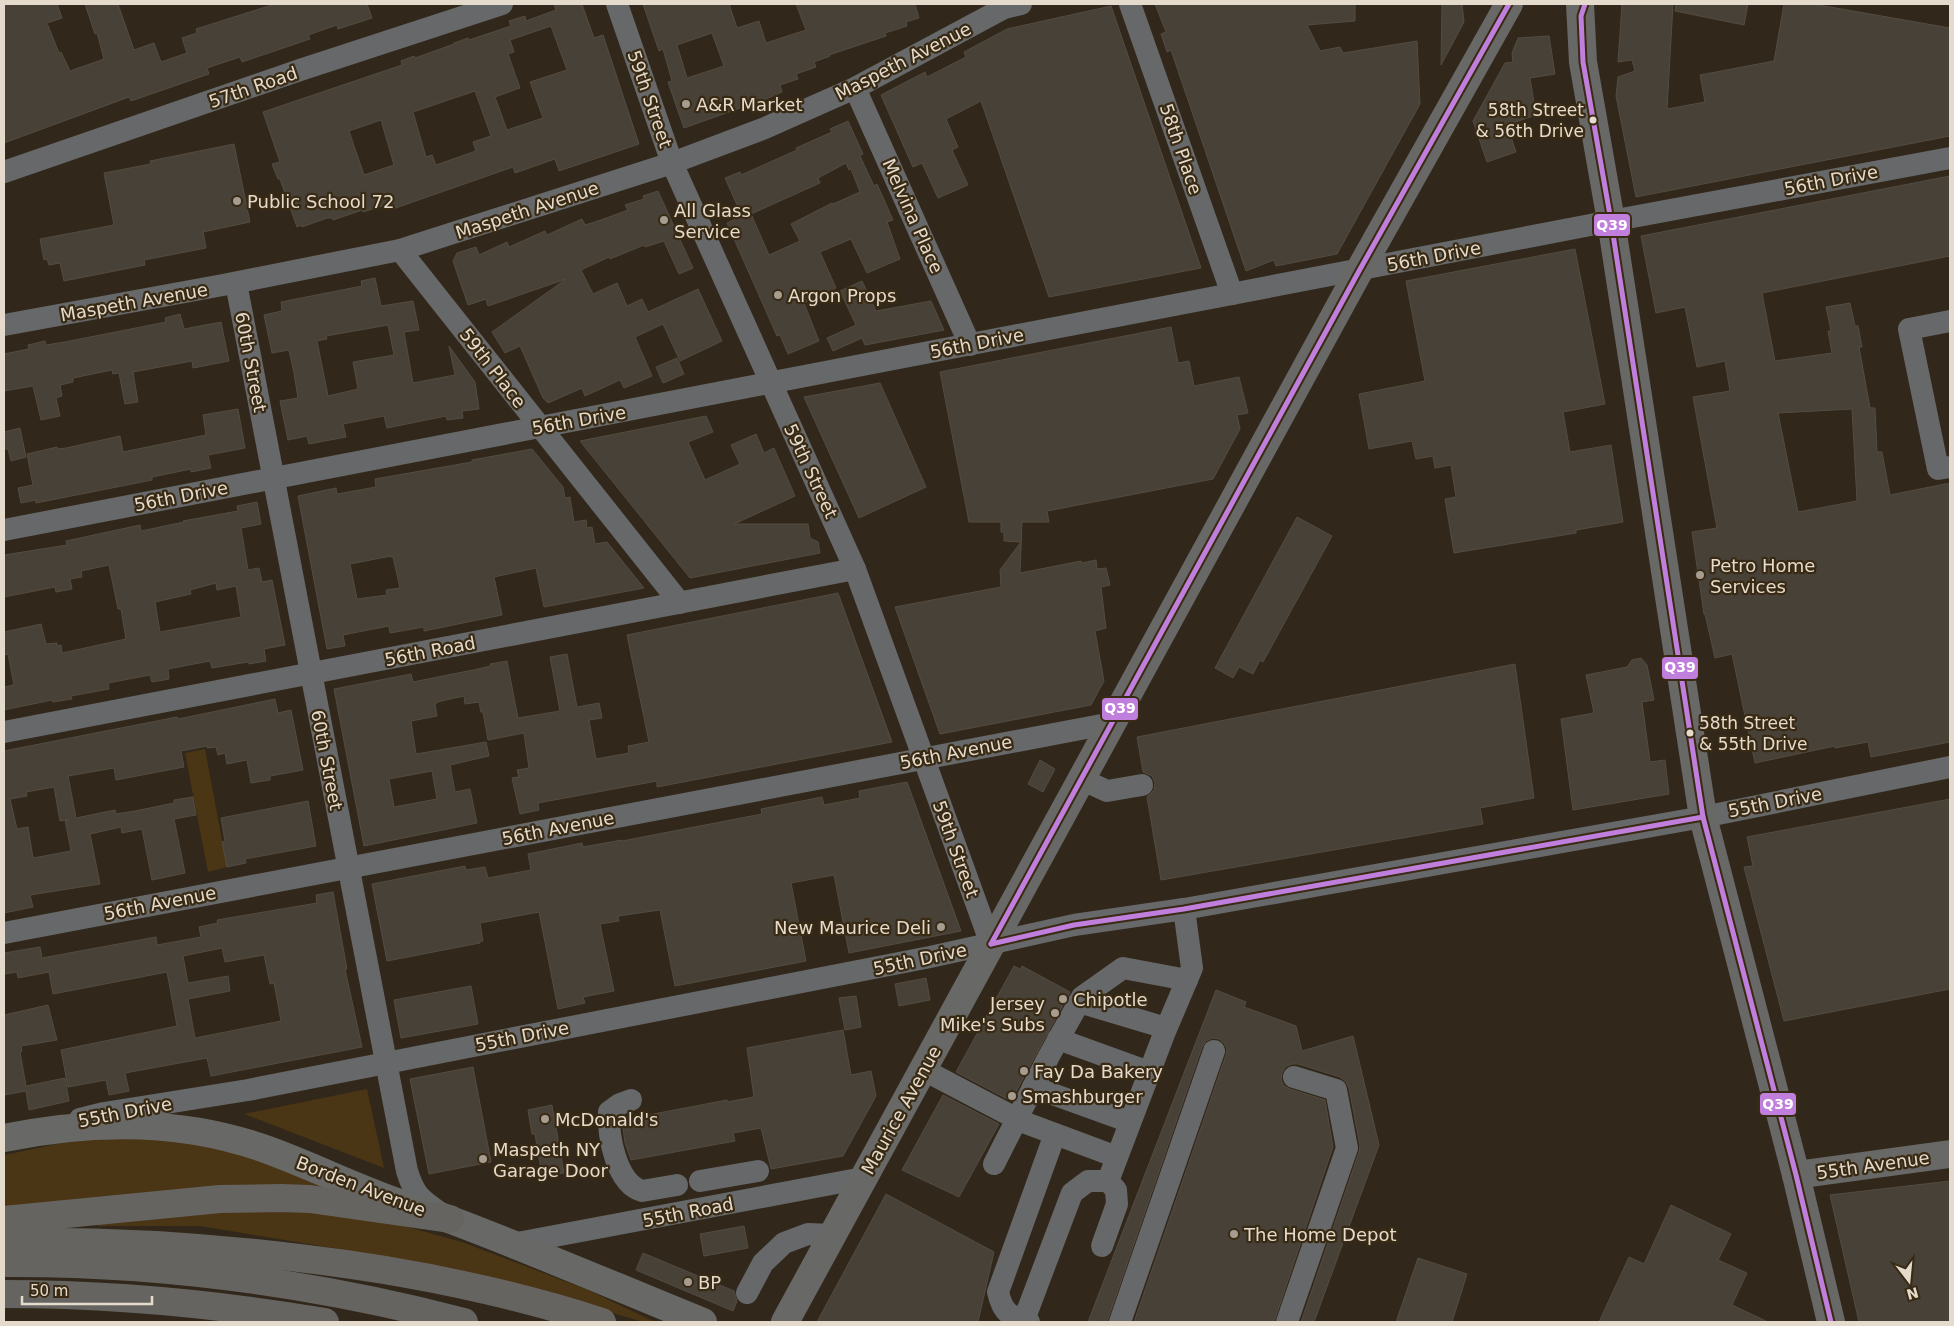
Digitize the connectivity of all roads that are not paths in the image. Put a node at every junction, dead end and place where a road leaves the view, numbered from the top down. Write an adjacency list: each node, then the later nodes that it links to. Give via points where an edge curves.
1 (502, 4): 10 (street, 57th Road)
2 (617, 4): 9 (street, 59th Street)
3 (1021, 4): 7 (street, Maspeth Avenue, via 1004,8)
4 (1130, 4): 15 (street, 58th Place)
5 (1509, 4): 13 (main road, Maurice Avenue)
6 (1582, 8): 11 (main road, via 1583,62)
7 (855, 88): 9 (street, Maspeth Avenue, via 766,128); 18 (street, Melvina Place)
8 (1950, 158): 11 (street, 56th Drive)
9 (672, 164): 12 (street, Maspeth Avenue); 19 (street, 59th Street)
10 (4, 172)
11 (1611, 221): 13 (street, 56th Drive); 33 (main road)
12 (400, 250): 14 (street, Maspeth Avenue); 20 (street, 59th Place)
13 (1360, 271): 15 (street, 56th Drive); 27 (main road, Maurice Avenue)
14 (236, 283): 17 (street, Maspeth Avenue); 22 (street, 60th Street)
15 (1232, 294): 18 (street, 56th Drive)
16 (1950, 321): 21 (street, via 1909,329 1938,469)
17 (4, 325)
18 (970, 345): 19 (street, 56th Drive)
19 (771, 383): 20 (street, 56th Drive); 24 (street, 59th Street)
20 (540, 427): 22 (street, 56th Drive); 25 (street, 59th Place)
21 (1950, 467)
22 (274, 478): 23 (street, 56th Drive); 26 (street, 60th Street)
23 (4, 530)
24 (855, 568): 25 (street, 56th Road); 29 (street, 59th Street)
25 (680, 603): 26 (street, 56th Road)
26 (310, 673): 28 (street, 56th Road); 34 (street, 60th Street)
27 (1112, 723): 29 (street, 56th Avenue); 31 (main road, Maurice Avenue)
28 (4, 732)
29 (924, 758): 34 (street, 56th Avenue); 37 (street, 59th Street)
30 (1950, 767): 33 (street, 55th Drive)
31 (1082, 779): 32 (street, via 1107,791); 37 (main road, Maurice Avenue)
32 (1142, 785)
33 (1703, 817): 35 (street, 55th Drive); 58 (main road)
34 (348, 868): 36 (street, 56th Avenue); 43 (street, 60th Street)
35 (1184, 909): 37 (street, 55th Drive, via 1074,925); 38 (street, via 1192,968)
36 (4, 933)
37 (991, 944): 43 (street, 55th Drive); 44 (main road, Maurice Avenue)
38 (1187, 980): 39 (street, via 1123,968); 40 (street)
39 (1079, 1002): 40 (street); 41 (street)
40 (1166, 1028): 45 (street)
41 (1058, 1040): 45 (street); 47 (street)
42 (1214, 1052): 80 (street)
43 (387, 1062): 51 (street, 55th Drive, via 248,1090 104,1113); 64 (street, 60th Street, via 410,1181 420,1199)
44 (924, 1070): 49 (street); 59 (main road, Maurice Avenue)
45 (1149, 1072): 50 (street)
46 (1294, 1077): 81 (street, via 1336,1090 1347,1148)
47 (1033, 1087): 49 (street); 50 (street)
48 (631, 1100): 63 (street, via 611,1109 609,1121 616,1160 637,1189)
49 (1017, 1119): 52 (street); 56 (street)
50 (1130, 1122): 55 (street)
51 (38, 1131): 53 (main road, Borden Avenue); 64 (main road, Borden Avenue, via 129,1125 210,1133 268,1150 396,1202)
52 (1055, 1134): 55 (street); 74 (street, via 998,1292 1000,1304 1010,1316)
53 (4, 1138)
54 (1950, 1154): 58 (main road, 55th Avenue)
55 (1117, 1157): 61 (street)
56 (994, 1164)
57 (758, 1171): 60 (street)
58 (1796, 1175): 82 (main road)
59 (863, 1178): 66 (street, 55th Road); 67 (main road, Maurice Avenue)
60 (700, 1181)
61 (1108, 1181): 70 (street, via 1116,1190 1117,1204); 74 (street, via 1088,1181 1072,1193)
62 (677, 1185): 63 (street)
63 (646, 1191): 66 (street)
64 (450, 1219): 65 (highway, via 310,1199 281,1198 220,1199); 69 (main road, Borden Avenue)
65 (4, 1220)
66 (648, 1220): 69 (street, 55th Road)
67 (832, 1235): 72 (street, via 808,1234 784,1243 762,1263); 79 (main road, Maurice Avenue)
68 (4, 1242): 77 (highway, via 174,1245 332,1262 480,1288)
69 (512, 1244): 78 (main road, Borden Avenue)
70 (1102, 1246)
71 (4, 1263): 76 (highway, via 124,1266 223,1275 337,1294)
72 (747, 1292)
73 (4, 1294): 75 (highway, via 158,1300)
74 (1028, 1317)
75 (325, 1322)
76 (464, 1322)
77 (602, 1322)
78 (703, 1322)
79 (785, 1322)
80 (1120, 1322)
81 (1287, 1322)
82 (1830, 1322)

